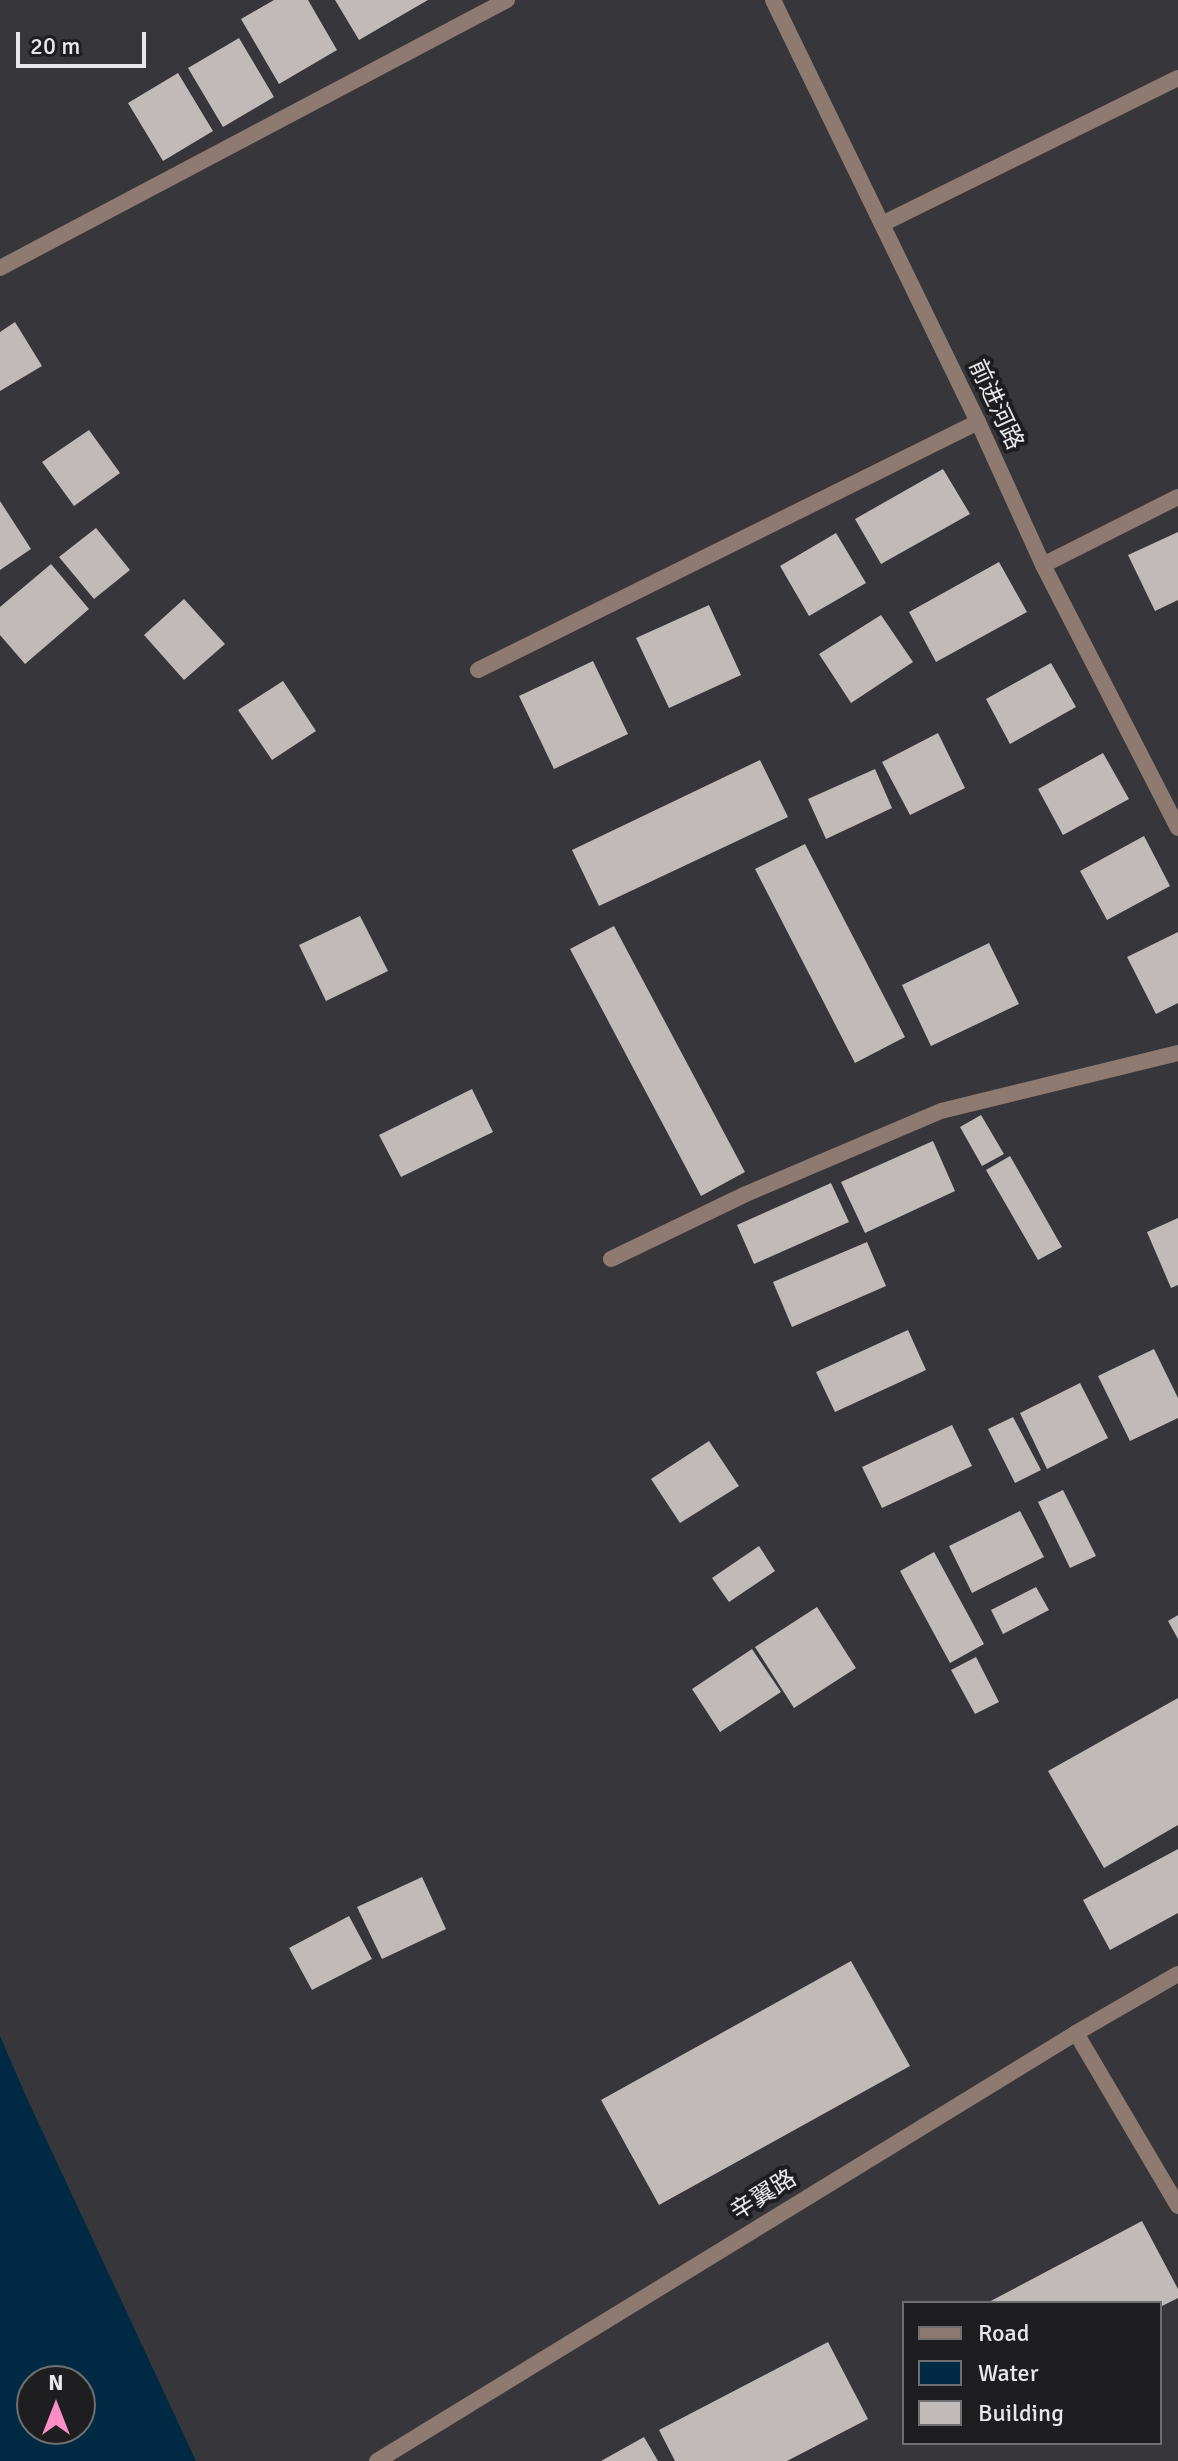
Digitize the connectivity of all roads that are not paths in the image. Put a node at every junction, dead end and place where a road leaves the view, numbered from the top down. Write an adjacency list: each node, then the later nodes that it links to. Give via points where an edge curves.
1 (507, 0): 5 (street)
2 (773, 0): 4 (street, 前进河路)
3 (1178, 78): 4 (street)
4 (882, 224): 6 (street, 前进河路)
5 (0, 268)
6 (978, 422): 8 (street, 前进河路); 9 (street)
7 (1178, 497): 8 (street)
8 (1043, 565): 10 (street, 前进河路)
9 (478, 670)
10 (1178, 828)
11 (1178, 1053): 12 (street, via 941,1111 746,1194)
12 (611, 1259)
13 (1178, 1974): 14 (street, 辛翼路)
14 (1076, 2033): 15 (street); 16 (street, 辛翼路)
15 (1178, 2206)
16 (377, 2461)

